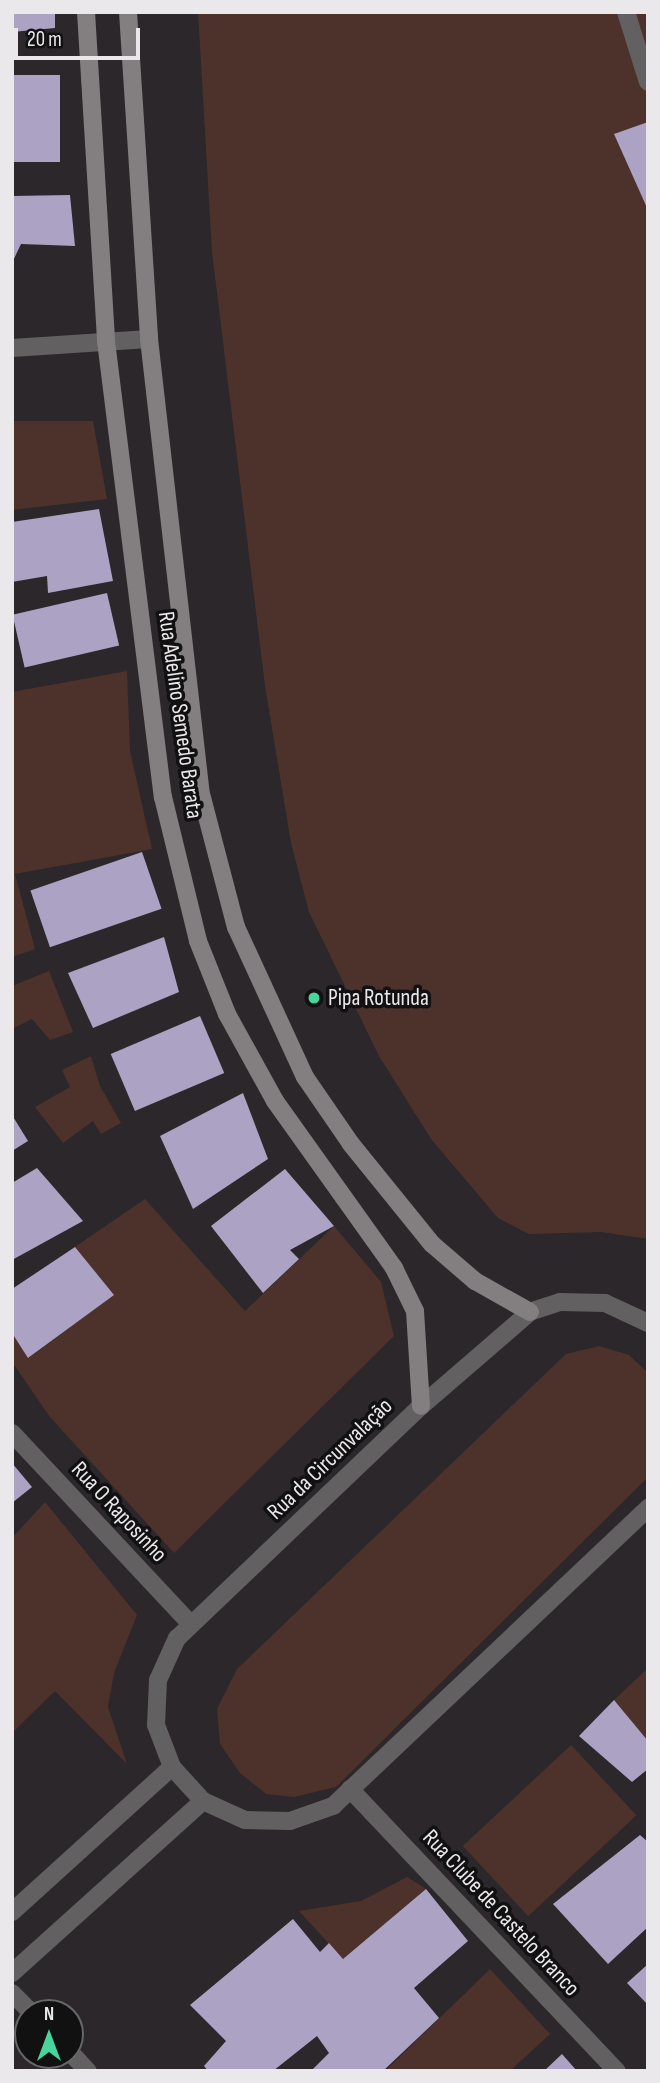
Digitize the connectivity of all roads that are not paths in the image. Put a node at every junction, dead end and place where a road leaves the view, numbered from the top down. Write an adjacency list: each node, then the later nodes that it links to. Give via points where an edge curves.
1 (86, 12): 6 (main road, Rua Adelino Semedo Barata)
2 (128, 12): 5 (main road, Rua Adelino Semedo Barata)
3 (626, 12): 4 (street)
4 (648, 82)
5 (149, 338): 6 (street); 8 (main road, Rua Adelino Semedo Barata, via 200,790 236,927 305,1077 351,1144 432,1244 475,1281)
6 (106, 341): 7 (street); 10 (main road, Rua Adelino Semedo Barata, via 163,797 198,941 228,1014 275,1101 394,1268 415,1311)
7 (12, 348)
8 (530, 1312): 9 (street, Rua da Circunvalação, via 560,1302 605,1303); 10 (street, Rua da Circunvalação)
9 (648, 1323)
10 (421, 1406): 13 (street, Rua da Circunvalação)
11 (12, 1433): 13 (street, Rua O Raposinho)
12 (648, 1508): 15 (street, Rua da Circunvalação)
13 (191, 1624): 14 (street, Rua da Circunvalação, via 177,1638 158,1680 156,1725)
14 (172, 1767): 16 (street, Rua da Circunvalação); 17 (street)
15 (350, 1789): 16 (street, Rua da Circunvalação, via 333,1806 290,1821 245,1820); 19 (street, Rua Clube de Castelo Branco)
16 (203, 1801): 18 (street)
17 (12, 1912)
18 (12, 1973)
19 (617, 2071)

